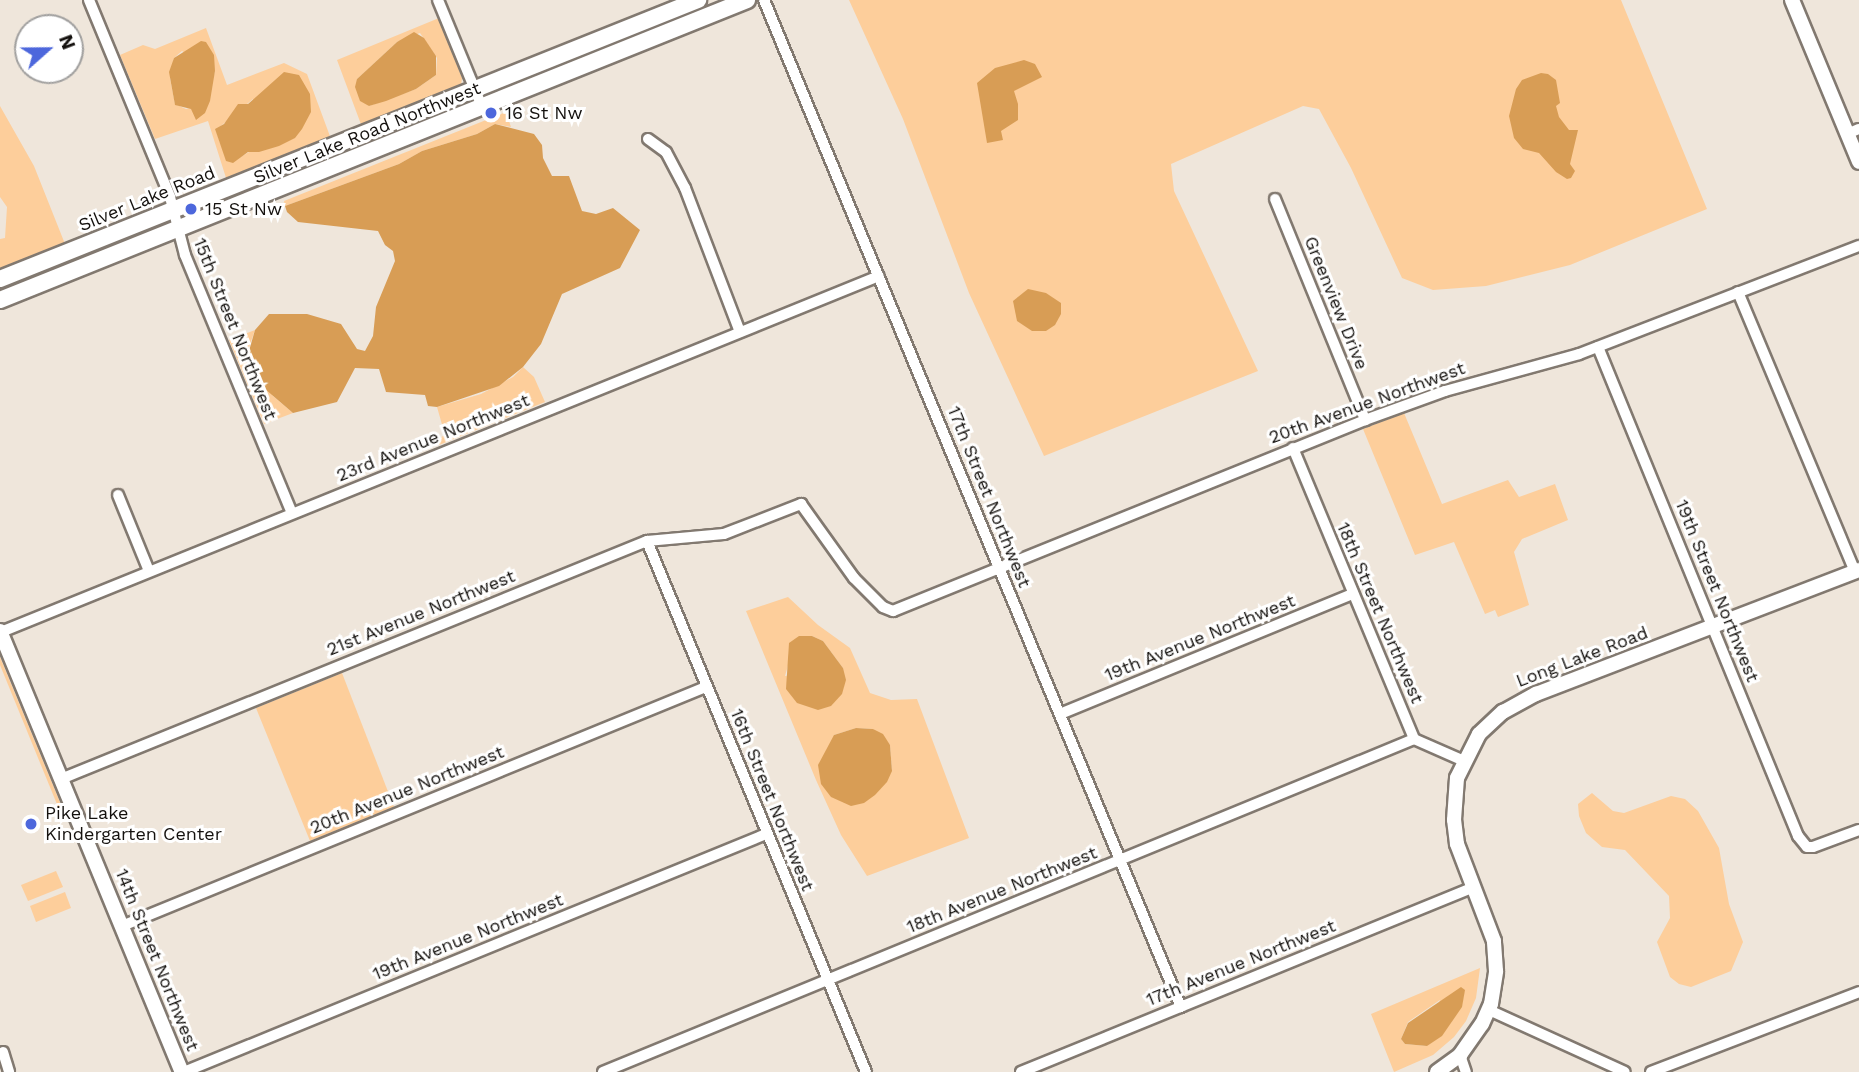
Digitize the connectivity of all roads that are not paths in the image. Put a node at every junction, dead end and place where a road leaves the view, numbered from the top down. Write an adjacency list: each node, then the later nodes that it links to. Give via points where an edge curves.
1 (89, 0): 13 (street, 15th Street Northwest)
2 (438, 0): 7 (street)
3 (698, 0): 7 (main road, Silver Lake Road)
4 (747, 0): 8 (main road, Silver Lake Road Northwest)
5 (764, 0): 16 (street, 17th Street Northwest)
6 (1792, 0): 9 (street)
7 (475, 90): 8 (street); 13 (main road, Silver Lake Road)
8 (482, 107): 14 (main road, Silver Lake Road Northwest)
9 (1853, 131): 11 (street)
10 (648, 139): 20 (street, via 666,152 685,188)
11 (1859, 162)
12 (1275, 199): 22 (street, Greenview Drive)
13 (173, 209): 14 (street, 15th Street Northwest); 17 (main road, Silver Lake Road)
14 (176, 229): 19 (main road, Silver Lake Road Northwest); 25 (street, 15th Street Northwest)
15 (1859, 246): 18 (street, 20th Avenue Northwest)
16 (879, 276): 20 (street, 23rd Avenue Northwest); 27 (street, 17th Street Northwest)
17 (0, 279)
18 (1738, 292): 21 (street, 20th Avenue Northwest); 29 (street)
19 (0, 300)
20 (740, 332): 25 (street, 23rd Avenue Northwest)
21 (1598, 347): 22 (street, 20th Avenue Northwest, via 1445,391); 32 (street, 19th Street Northwest)
22 (1365, 420): 23 (street, 20th Avenue Northwest)
23 (1293, 448): 27 (street, 20th Avenue Northwest); 30 (street, 18th Street Northwest)
24 (118, 495): 28 (street)
25 (292, 513): 28 (street, 23rd Avenue Northwest)
26 (646, 541): 31 (street, 21st Avenue Northwest, via 724,534 801,504 854,578); 34 (street, 16th Street Northwest); 38 (street, 21st Avenue Northwest)
27 (999, 568): 31 (street, 20th Avenue Northwest); 35 (street, 17th Street Northwest)
28 (149, 571): 33 (street, 23rd Avenue Northwest)
29 (1857, 571): 32 (street, Long Lake Road)
30 (1353, 594): 35 (street, 19th Avenue Northwest); 36 (street, 18th Street Northwest)
31 (893, 611)
32 (1714, 626): 37 (street, Long Lake Road, via 1518,702 1479,734); 39 (street, 19th Street Northwest, via 1798,836 1807,847)
33 (0, 631): 38 (street, 14th Street Northwest)
34 (706, 687): 40 (street, 16th Street Northwest); 43 (street, 20th Avenue Northwest)
35 (1060, 715): 41 (street, 17th Street Northwest)
36 (1413, 739): 37 (street); 41 (street, 18th Avenue Northwest)
37 (1464, 761): 42 (street, Long Lake Road, via 1455,792 1454,820 1457,844)
38 (61, 779): 43 (street, 14th Street Northwest)
39 (1859, 830)
40 (766, 834): 44 (street, 16th Street Northwest); 51 (street, 19th Avenue Northwest)
41 (1121, 860): 44 (street, 18th Avenue Northwest); 46 (street, 17th Street Northwest)
42 (1474, 887): 46 (street, 17th Avenue Northwest); 47 (street, Long Lake Road, via 1496,956)
43 (122, 926): 51 (street, 14th Street Northwest)
44 (828, 980): 52 (street, 18th Avenue Northwest); 53 (street, 16th Street Northwest)
45 (1859, 992): 58 (street)
46 (1181, 1007): 54 (street, 17th Avenue Northwest)
47 (1489, 1010): 49 (street, Long Lake Road); 57 (street)
48 (3, 1052): 50 (street)
49 (1460, 1055): 55 (street, Long Lake Road); 56 (street)
50 (9, 1072)
51 (183, 1072)
52 (603, 1072)
53 (866, 1072)
54 (1021, 1072)
55 (1437, 1072)
56 (1466, 1072)
57 (1625, 1072)
58 (1651, 1072)

